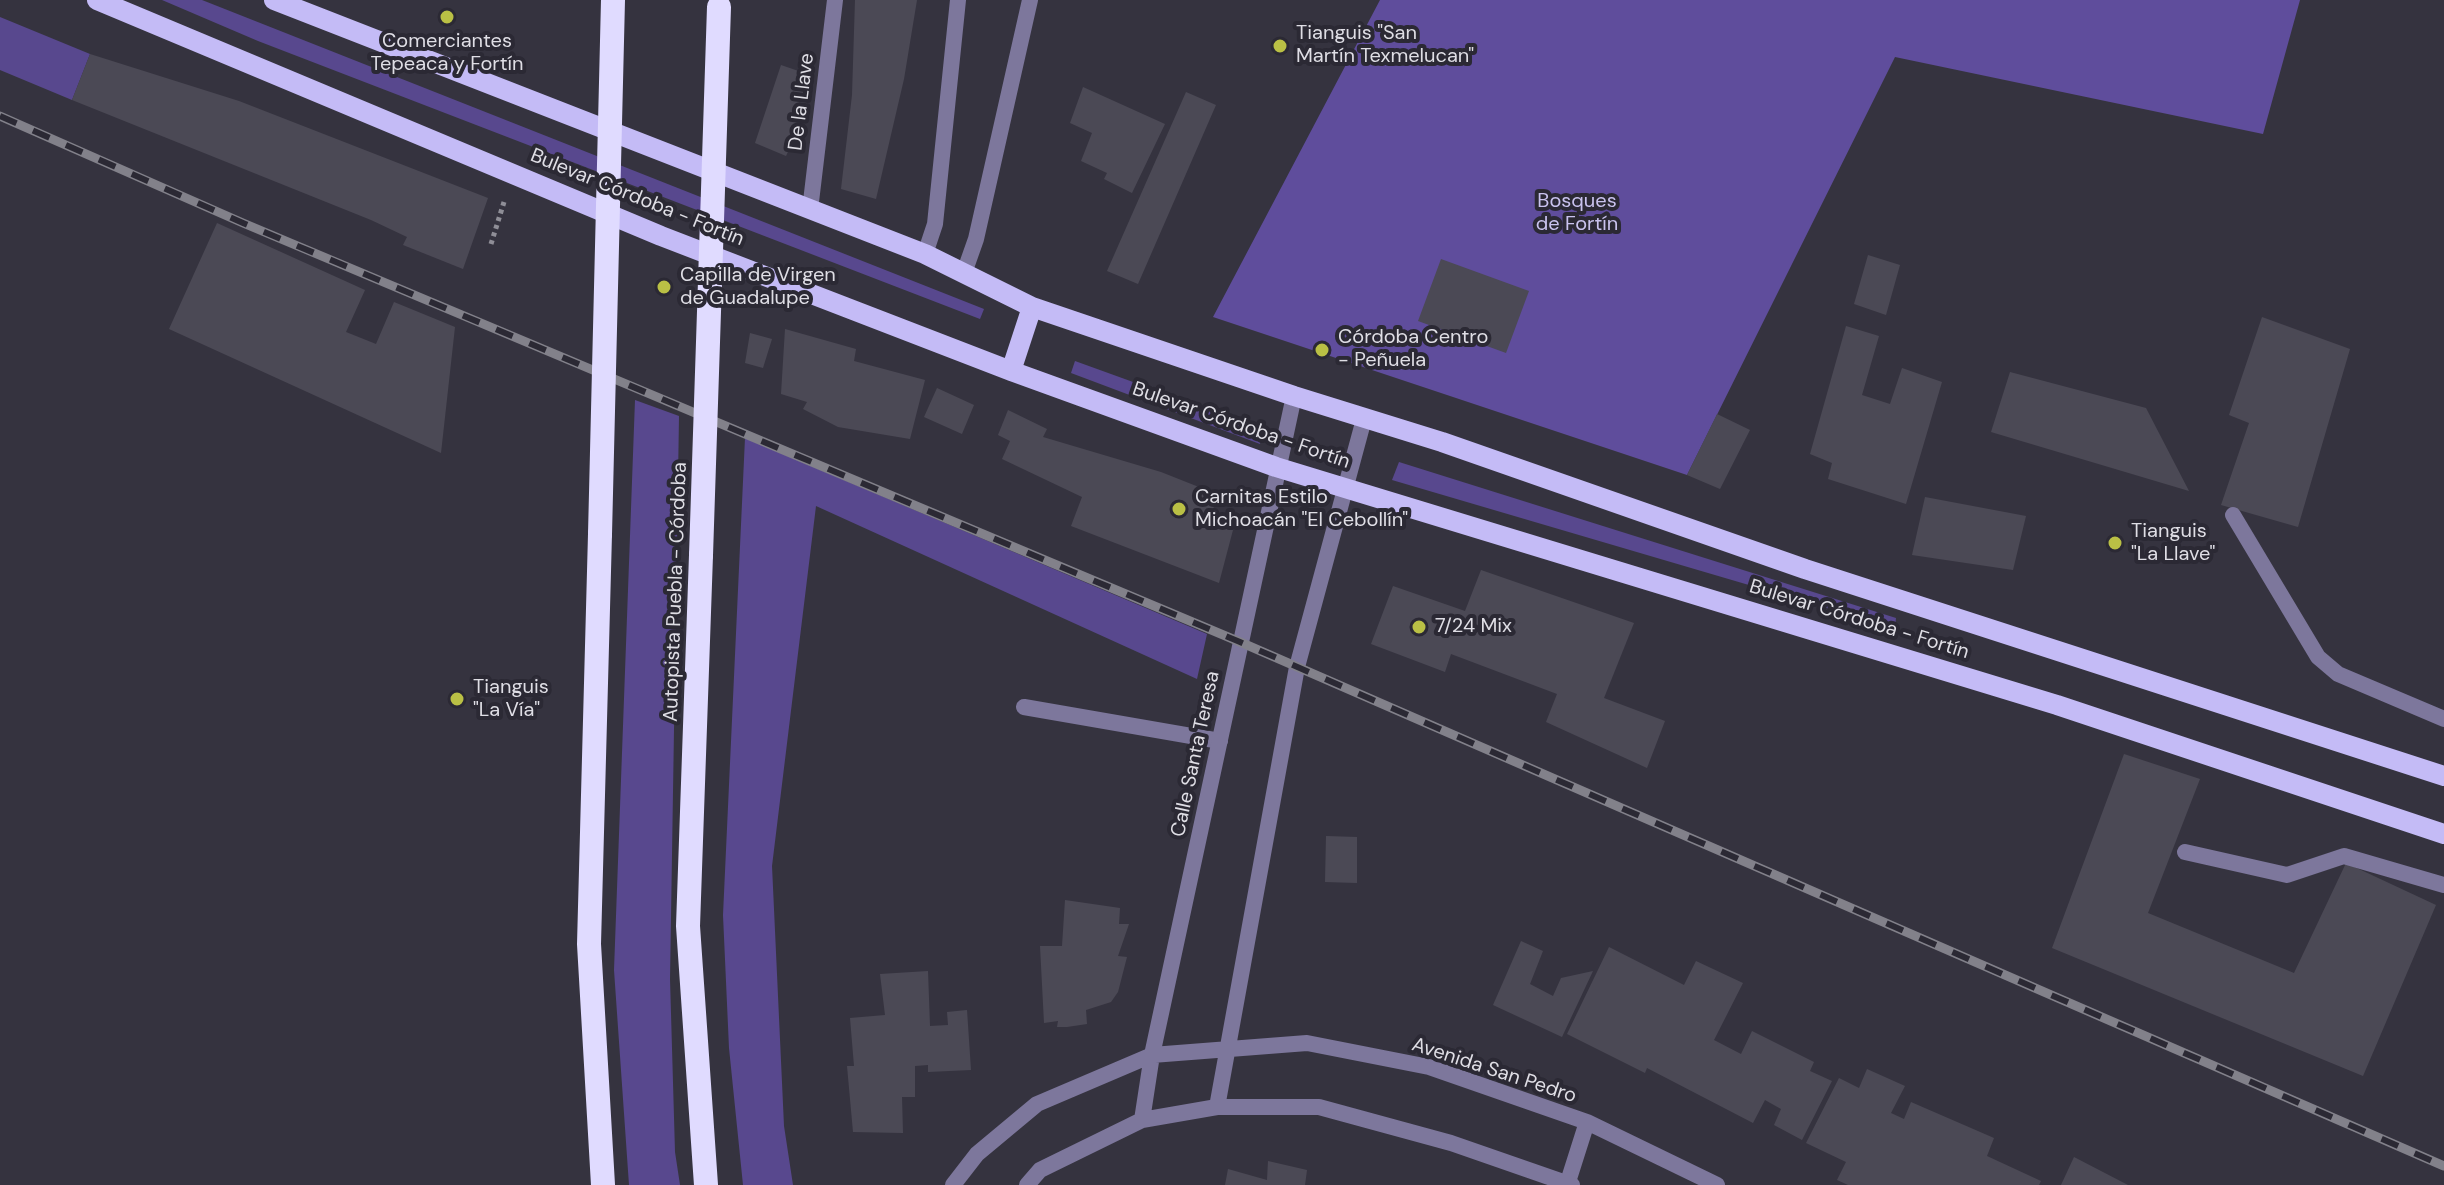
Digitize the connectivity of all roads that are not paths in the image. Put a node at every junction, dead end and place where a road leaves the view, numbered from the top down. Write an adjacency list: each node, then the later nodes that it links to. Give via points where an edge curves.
1 (97, 0): 12 (main road, Bulevar Córdoba - Fortín, via 661,236)
2 (274, 0): 8 (main road, Bulevar Córdoba - Fortín)
3 (613, 0): 31 (highway, bridge, via 589,944)
4 (835, 0): 8 (street, De la Llave)
5 (958, 0): 9 (street, via 935,224)
6 (1030, 0): 10 (street)
7 (719, 4): 32 (highway, Autopista Puebla - Córdoba, bridge, via 688,926)
8 (810, 210): 9 (main road, Bulevar Córdoba - Fortín)
9 (925, 254): 10 (main road, Bulevar Córdoba - Fortín)
10 (964, 273): 11 (main road, Bulevar Córdoba - Fortín)
11 (1032, 307): 12 (main road); 13 (main road, Bulevar Córdoba - Fortín)
12 (1011, 371): 15 (main road, Bulevar Córdoba - Fortín)
13 (1294, 396): 14 (main road, Bulevar Córdoba - Fortín); 15 (street, Calle Santa Teresa)
14 (1364, 419): 16 (street); 21 (main road, Bulevar Córdoba - Fortín)
15 (1276, 467): 16 (main road, Bulevar Córdoba - Fortín); 20 (street, Calle Santa Teresa)
16 (1344, 487): 22 (main road, Bulevar Córdoba - Fortín, via 2057,705); 25 (street, via 1297,667)
17 (2233, 515): 19 (street, via 2318,657 2338,674)
18 (1024, 707): 20 (street)
19 (2444, 719)
20 (1220, 741): 26 (street, Calle Santa Teresa)
21 (2444, 776)
22 (2444, 834)
23 (2185, 852): 24 (street, via 2287,875 2344,856)
24 (2444, 885)
25 (1227, 1046): 26 (street, Avenida San Pedro); 27 (street); 29 (street, Avenida San Pedro, via 1307,1043 1429,1067)
26 (1152, 1055): 28 (street, Calle Santa Teresa); 33 (street, Avenida San Pedro, via 1037,1104 977,1154)
27 (1217, 1107): 28 (street); 30 (street, via 1319,1107 1451,1143)
28 (1142, 1120): 34 (street, via 1040,1170)
29 (1587, 1122): 30 (street); 35 (street, Avenida San Pedro)
30 (1569, 1184)
31 (603, 1185)
32 (706, 1185)
33 (953, 1185)
34 (1027, 1185)
35 (1717, 1185)

